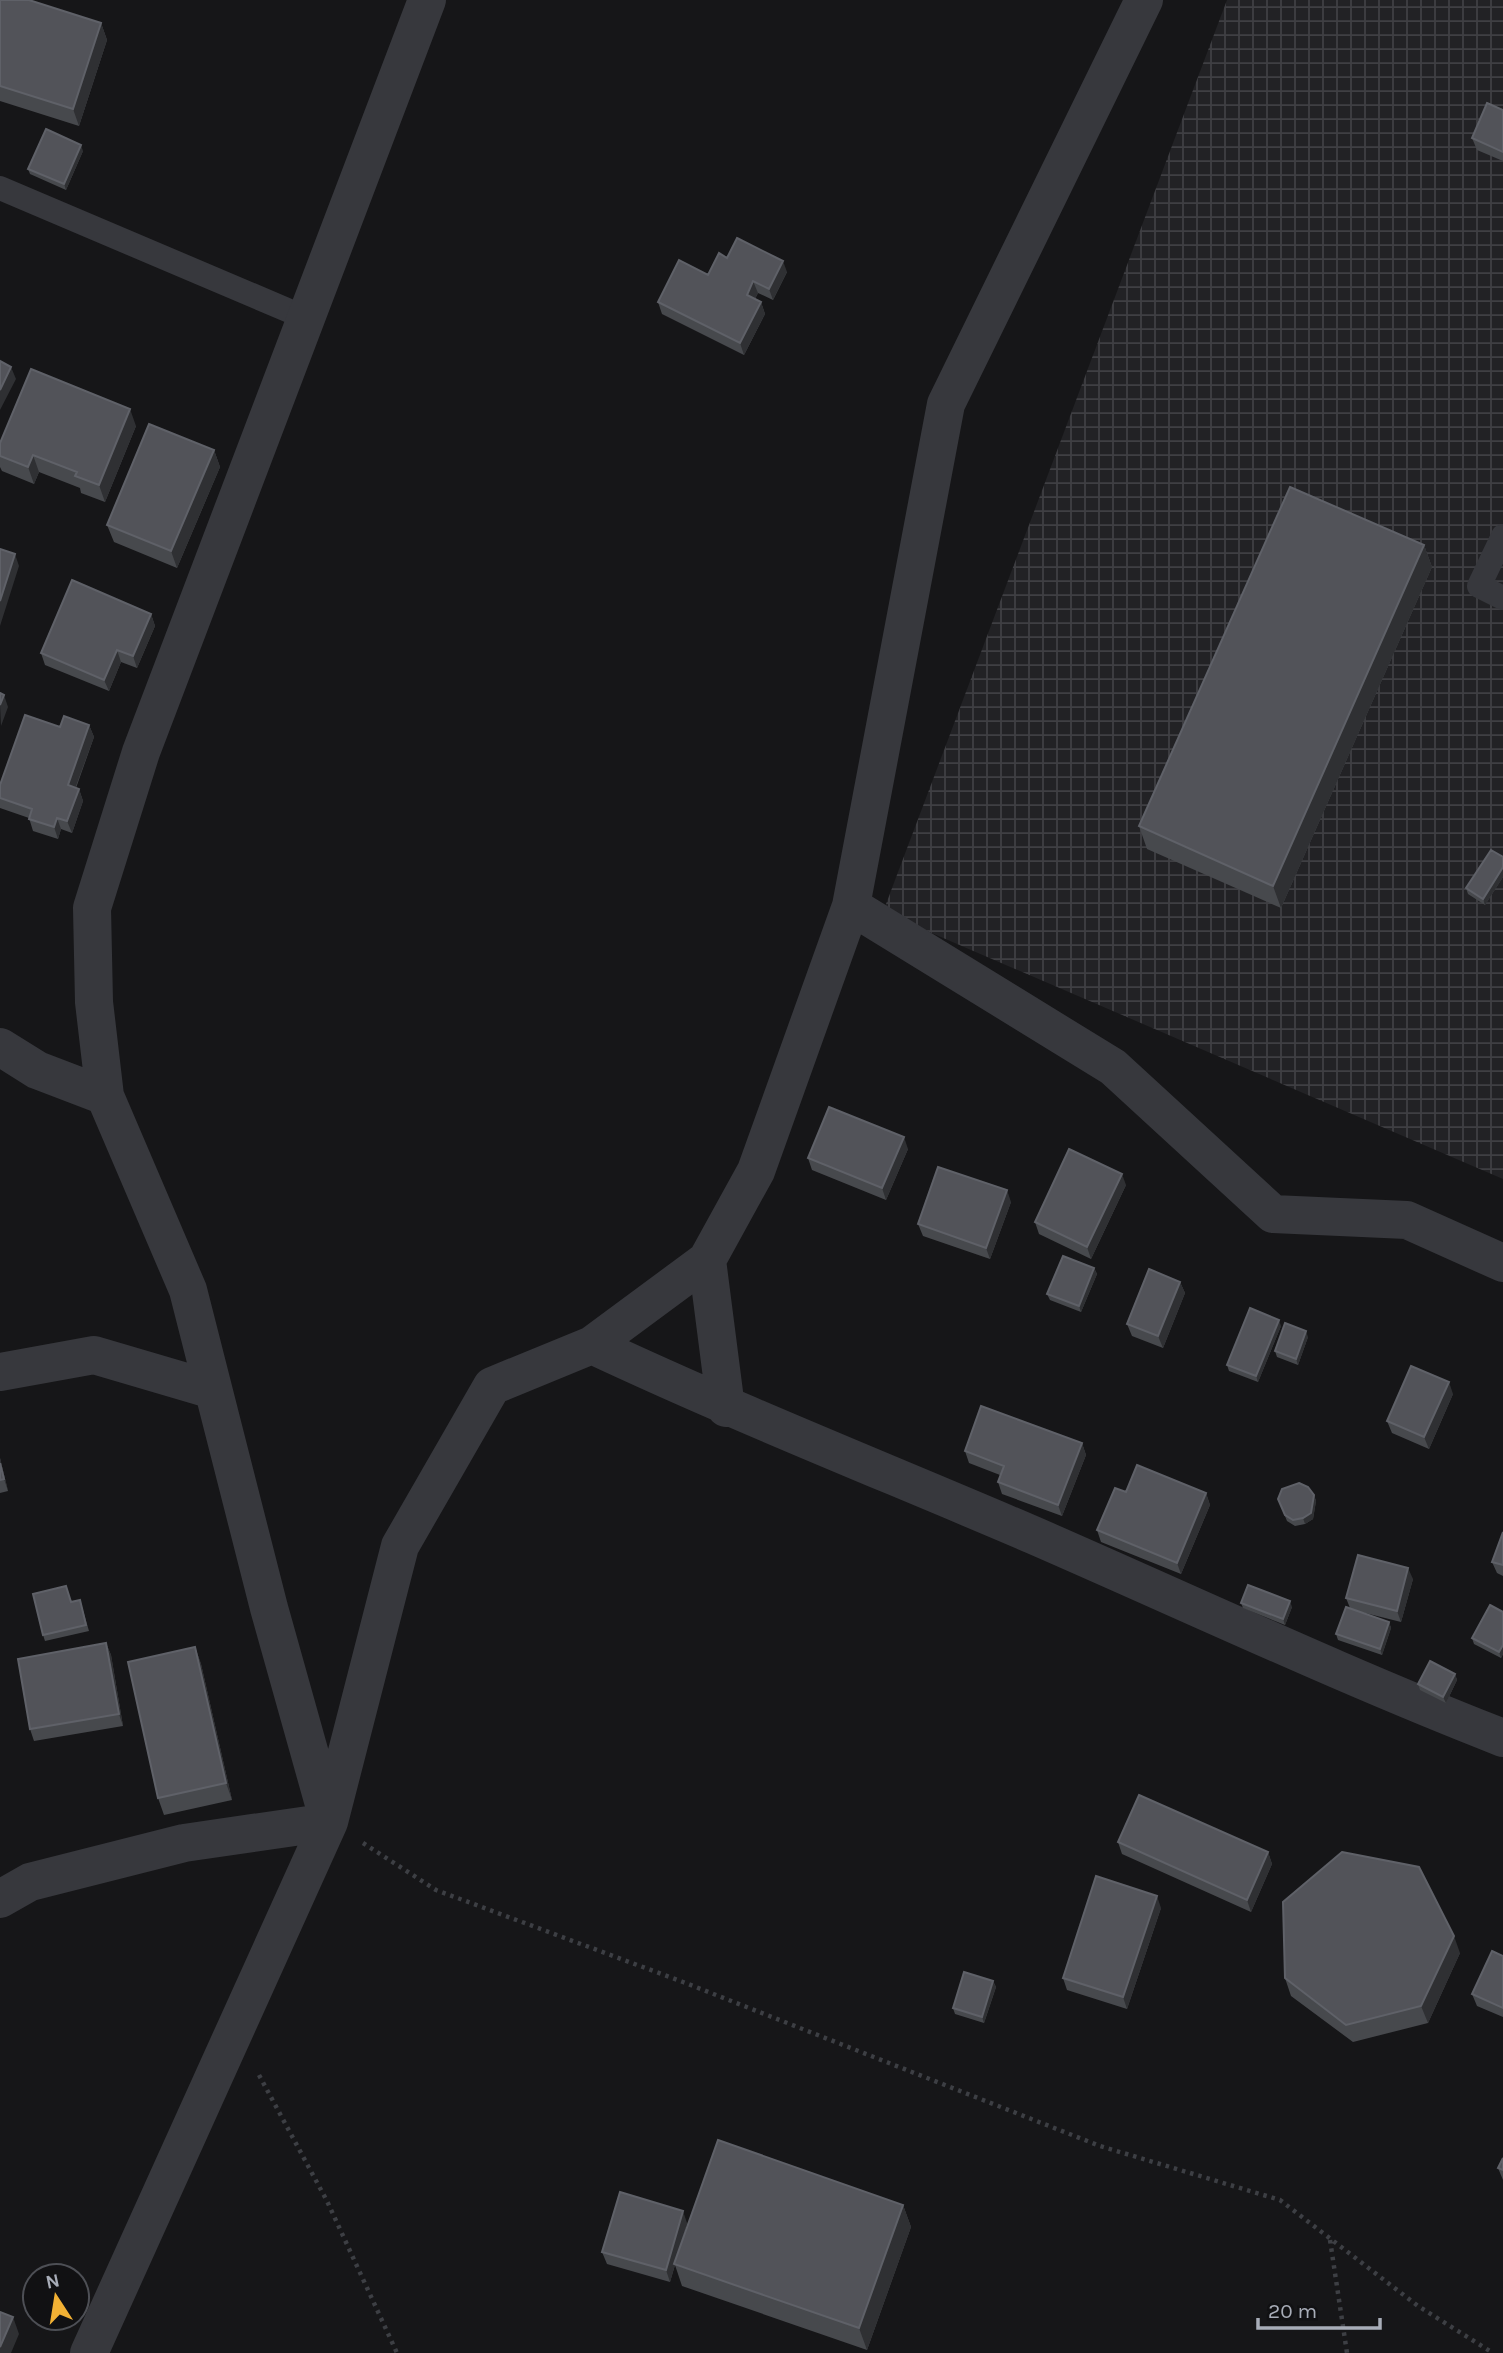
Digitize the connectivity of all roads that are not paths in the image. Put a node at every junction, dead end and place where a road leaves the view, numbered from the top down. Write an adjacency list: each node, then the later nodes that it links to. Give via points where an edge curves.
1 (427, 0): 4 (street)
2 (1144, 0): 7 (street, via 946,404)
3 (0, 188): 4 (lane)
4 (306, 318): 9 (street, via 141,752 92,908 94,1002)
5 (1503, 536): 6 (lane, via 1479,586)
6 (1503, 598)
7 (851, 906): 10 (street, via 756,1171); 11 (street, via 1113,1067 1273,1214 1407,1220)
8 (0, 1047): 9 (street, via 37,1070)
9 (105, 1096): 14 (street, via 188,1290)
10 (706, 1260): 12 (street); 15 (street)
11 (1503, 1263)
12 (592, 1345): 15 (street); 17 (street, via 492,1386 400,1546)
13 (0, 1373): 14 (street, via 94,1355)
14 (213, 1390): 17 (street)
15 (726, 1408): 16 (street, via 1029,1534 1404,1700)
16 (1503, 1738)
17 (329, 1822): 18 (street, via 184,1843 30,1882); 19 (street)
18 (0, 1899)
19 (90, 2352)

